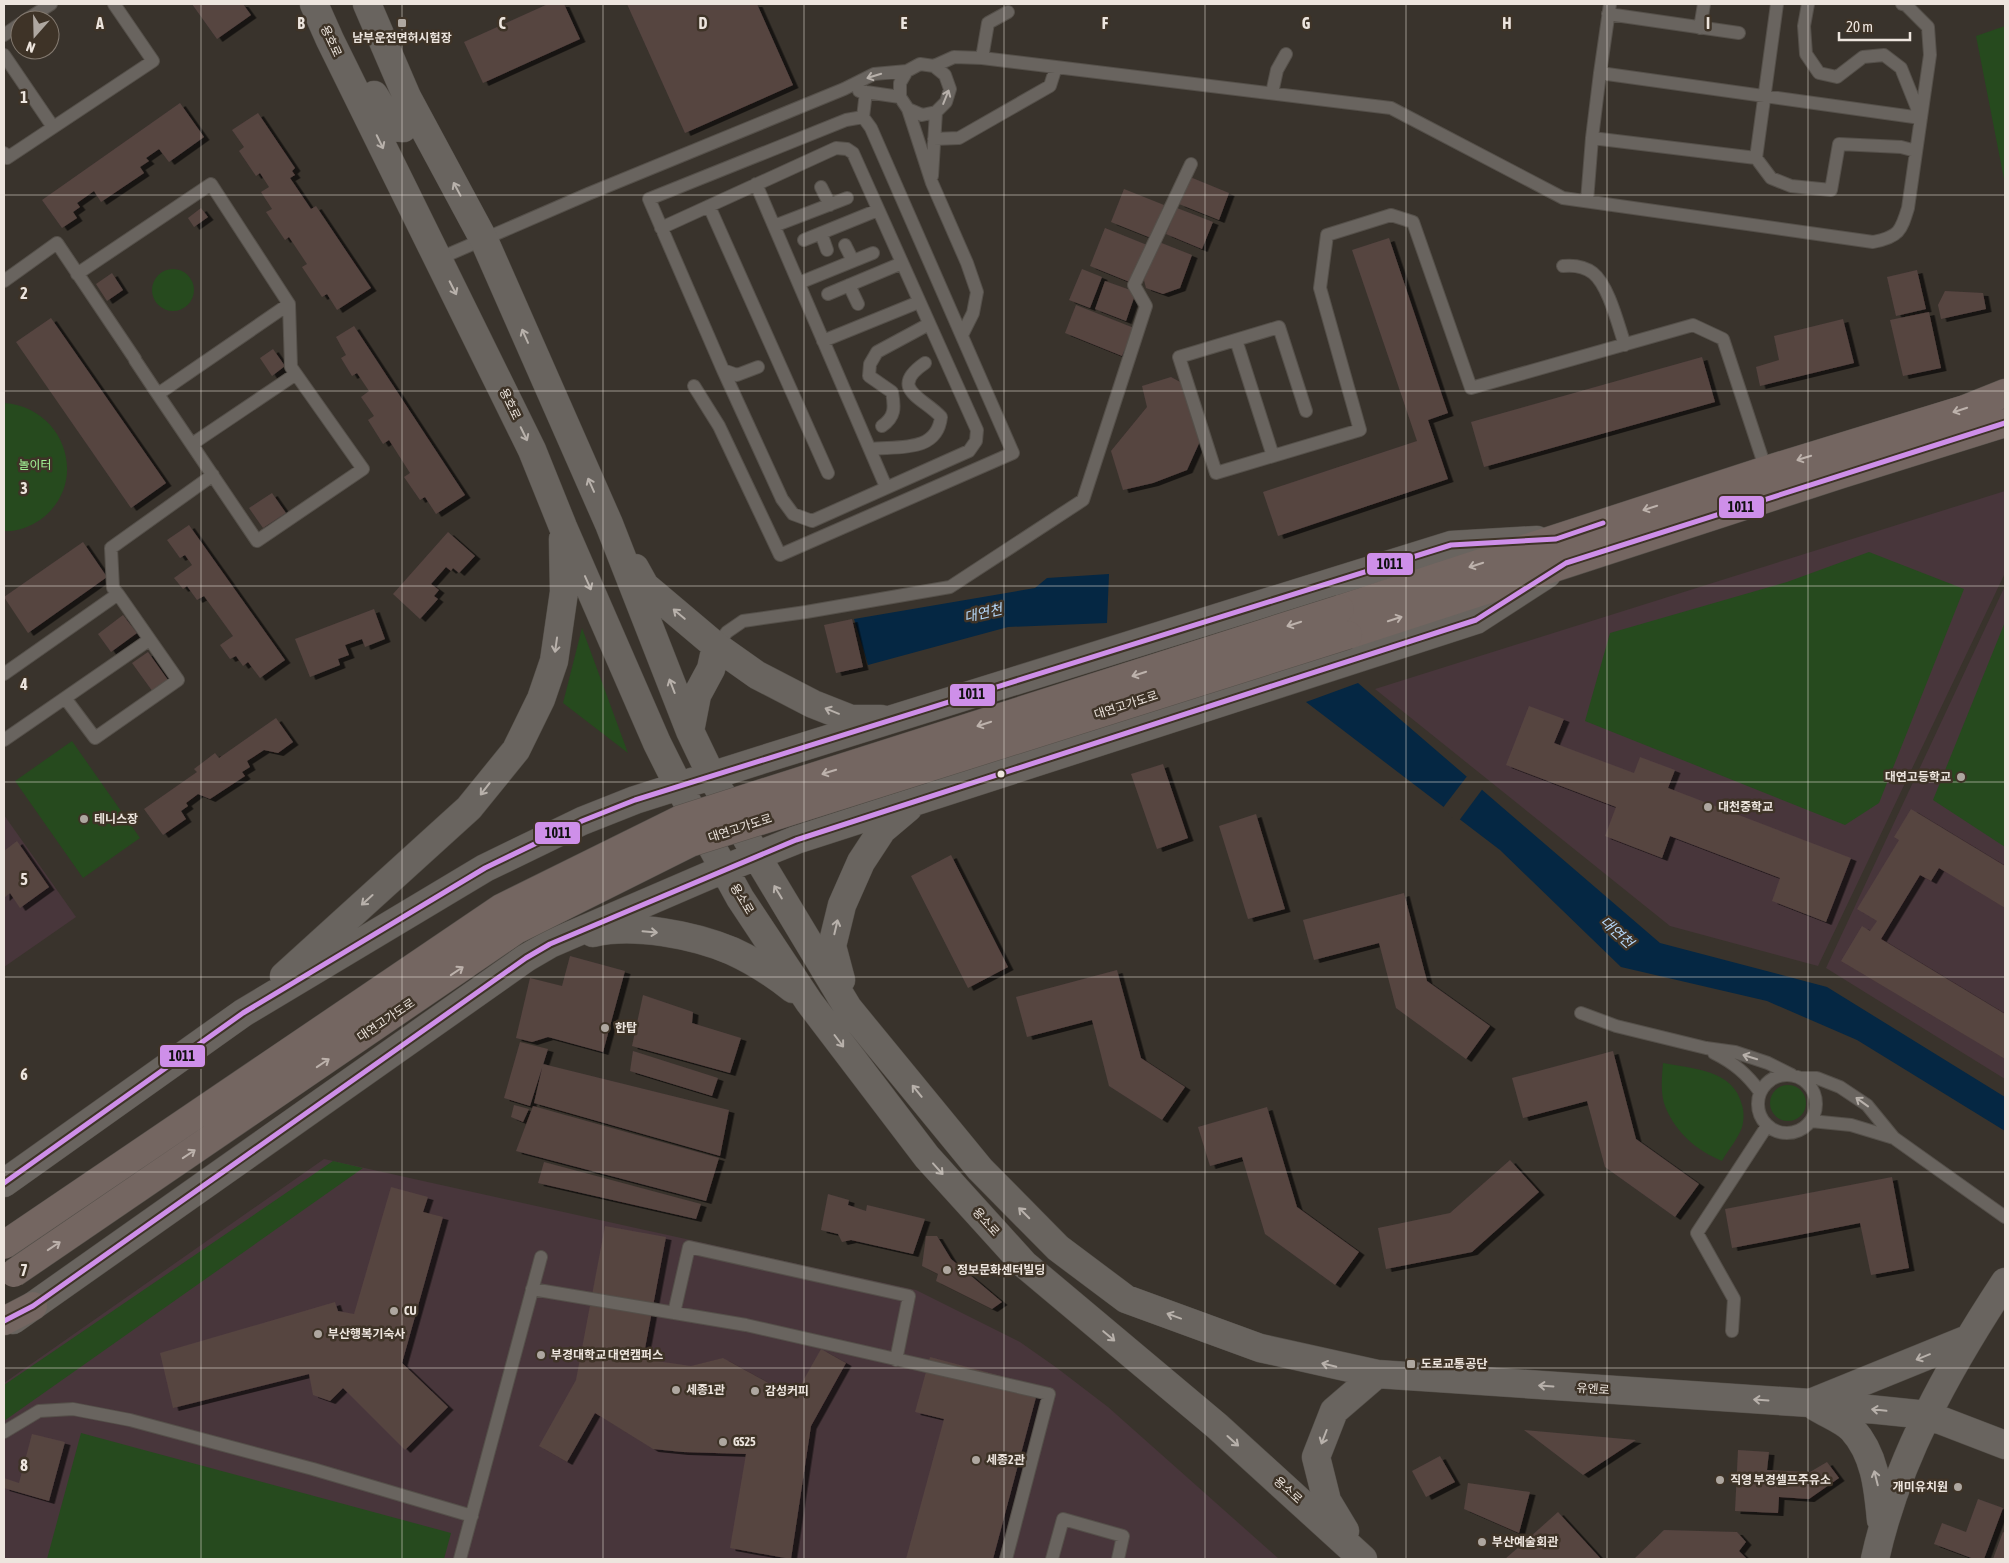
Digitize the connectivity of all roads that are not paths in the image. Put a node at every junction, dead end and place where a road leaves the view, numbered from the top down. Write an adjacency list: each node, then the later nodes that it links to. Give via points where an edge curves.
1 (114, 4): 30 (lane, via 153,61)
2 (314, 4): 12 (main road, 용호로)
3 (367, 4): 23 (main road)
4 (1704, 4): 10 (lane)
5 (1777, 4): 25 (lane)
6 (1808, 4): 29 (lane, via 1804,26 1806,54 1819,73 1838,77 1864,57 1884,55 1901,68)
7 (1902, 4): 29 (lane, via 1928,27 1930,55)
8 (1609, 9): 10 (lane); 19 (lane)
9 (1008, 12): 15 (lane, via 988,23)
10 (1700, 28): 11 (lane)
11 (1739, 33)
12 (330, 40): 23 (main road, via 352,62 394,127 403,128 408,121); 53 (main road, 용호로, one-way to 53)
13 (1286, 54): 22 (lane, via 1277,70)
14 (4, 56): 30 (lane)
15 (982, 58): 16 (lane, via 954,58); 17 (lane)
16 (934, 66): 18 (lane, via 920,64); 27 (lane, one-way to 16, via 946,102 950,89 945,75)
17 (1056, 67): 22 (lane); 32 (lane, via 1050,86 959,138)
18 (907, 71): 20 (lane, one-way to 20, via 874,74); 24 (lane, via 900,83)
19 (1600, 73): 25 (lane); 31 (lane)
20 (844, 89): 21 (lane); 48 (lane)
21 (866, 92): 24 (lane); 28 (lane)
22 (1272, 93): 41 (lane, via 1391,108 1563,198)
23 (408, 97): 48 (main road, one-way to 23)
24 (900, 97): 26 (lane)
25 (1764, 97): 29 (lane); 35 (lane)
26 (908, 109): 27 (lane, via 922,114); 37 (lane)
27 (936, 112): 32 (lane)
28 (863, 117): 46 (lane, via 846,120 650,199); 66 (lane, via 872,128)
29 (1921, 118): 33 (lane)
30 (53, 127): 34 (lane, via 7,158)
31 (1592, 138): 35 (lane); 41 (lane)
32 (934, 139): 37 (lane)
33 (1916, 151): 35 (lane, via 1900,147 1839,144 1831,190 1791,186 1771,178); 41 (lane, via 1902,228 1888,239 1873,242)
34 (4, 153)
35 (1756, 158)
36 (1191, 164): 93 (lane, via 1134,285 1146,306 1083,500 950,587 743,620)
37 (932, 183): 66 (lane, via 977,292 973,313)
38 (756, 184): 43 (lane); 44 (lane, via 836,148 847,149 853,153); 45 (lane)
39 (821, 187): 42 (lane)
40 (847, 198): 42 (lane)
41 (1587, 200)
42 (830, 205): 45 (lane)
43 (708, 206): 46 (lane); 84 (lane)
44 (878, 210): 47 (lane); 55 (lane)
45 (774, 226): 59 (lane)
46 (661, 228): 72 (lane)
47 (821, 233): 49 (lane); 51 (lane)
48 (484, 240): 53 (lane); 87 (main road, one-way to 48)
49 (804, 240)
50 (845, 245): 54 (lane)
51 (827, 250)
52 (873, 253): 54 (lane)
53 (438, 259): 88 (main road, 용호로, one-way to 88, via 532,450)
54 (853, 261): 59 (lane)
55 (902, 263): 60 (lane); 62 (lane)
56 (1563, 266): 69 (lane, via 1577,265 1593,273 1605,289)
57 (77, 274): 58 (lane, via 57,243); 63 (lane, via 211,184); 76 (lane)
58 (4, 281)
59 (798, 283): 68 (lane)
60 (849, 285): 61 (lane); 64 (lane)
61 (828, 294)
62 (919, 302): 65 (lane); 68 (lane)
63 (289, 304): 73 (lane, via 291,367); 76 (lane)
64 (858, 304)
65 (929, 324): 79 (lane, via 877,352 870,364 869,376 892,392 895,408 890,420); 86 (lane, via 977,430 976,441 969,451)
66 (962, 335): 74 (lane, via 1013,453 780,555 718,426)
67 (1236, 340): 77 (lane, via 1279,327); 82 (lane); 82 (lane, via 1179,358 1216,473)
68 (823, 341): 81 (lane)
69 (1625, 344): 82 (lane, via 1471,388 1413,222 1391,215 1327,235 1320,288 1360,430); 83 (lane, via 1693,325 1723,339)
70 (925, 363): 81 (lane, via 911,375 908,384 913,395 941,417 934,438 918,444)
71 (758, 367): 72 (lane, via 737,374)
72 (723, 370): 86 (lane, via 782,499 793,514 812,521)
73 (296, 374): 80 (lane); 85 (lane, via 362,470 257,541)
74 (694, 386)
75 (2005, 393): 83 (highway, one-way to 83, via 1965,409)
76 (158, 394): 80 (lane)
77 (1306, 411)
78 (2005, 423): 89 (highway)
79 (882, 426)
80 (192, 444): 85 (lane)
81 (870, 449): 86 (lane)
82 (1273, 456)
83 (1766, 470): 89 (highway, one-way to 89)
84 (828, 473)
85 (213, 475): 90 (lane, via 111,548 113,588)
86 (886, 487)
87 (609, 524): 93 (main road, one-way to 87, via 645,586); 97 (main road, one-way to 87)
88 (563, 527): 99 (main road, 용호로, one-way to 99); 108 (main road, one-way to 108, via 564,592 554,662 541,700 516,750 469,808)
89 (1561, 551): 91 (highway, 대연고가도로); 96 (main road, one-way to 96, via 1451,545); 101 (main road, via 1476,620)
90 (118, 594): 92 (lane); 94 (lane)
91 (1344, 622): 118 (highway, 대연고가도로, one-way to 118, bridge, via 681,819 501,908); 120 (highway, 대연고가도로, one-way to 91, bridge, via 516,930 690,844)
92 (149, 640): 95 (lane); 95 (lane, via 178,680 94,738)
93 (716, 646): 96 (main road, one-way to 93, via 852,719 821,707 757,675); 97 (main road, via 711,669 697,695)
94 (4, 674)
95 (65, 698): 98 (lane)
96 (897, 719): 100 (main road, via 761,760)
97 (690, 731): 100 (main road)
98 (4, 740)
99 (679, 788): 100 (main road); 102 (main road, 용호로); 108 (main road, via 582,821 486,868)
100 (719, 788): 103 (main road)
101 (919, 799): 103 (main road); 107 (main road, one-way to 101, via 832,946 842,905 861,862 882,830)
102 (692, 811): 104 (main road, 용소로)
103 (756, 855): 104 (main road); 107 (main road, one-way to 103)
104 (724, 869): 105 (main road); 106 (main road, 용소로)
105 (550, 944): 106 (main road, one-way to 106, via 605,930 685,937 731,951 774,974); 123 (main road)
106 (809, 1002): 137 (main road, 용소로, one-way to 137, via 927,1157 1024,1264 1217,1426)
107 (848, 1008): 130 (main road, 유엔로, one-way to 107, via 1260,1348 1126,1298 1058,1248 980,1169)
108 (243, 1013): 116 (main road)
109 (1581, 1013): 110 (lane, via 1616,1026)
110 (1706, 1048): 111 (lane, one-way to 110, via 1735,1052); 112 (lane, via 1732,1062)
111 (1796, 1077): 112 (lane, via 1782,1075 1773,1078); 113 (lane, via 1809,1084 1814,1092 1816,1112); 115 (lane, one-way to 111, via 1867,1105 1840,1087 1817,1078)
112 (1760, 1092): 114 (lane, via 1758,1110)
113 (1811, 1121): 114 (lane, via 1796,1132 1776,1132); 115 (lane, via 1851,1125)
114 (1767, 1126): 127 (lane, via 1697,1233 1734,1299)
115 (1894, 1138): 117 (lane)
116 (4, 1183)
117 (2005, 1217)
118 (4, 1245)
119 (541, 1258): 122 (lane)
120 (9, 1277)
121 (2005, 1282): 128 (main road)
122 (532, 1289): 124 (lane); 135 (lane)
123 (33, 1306): 125 (highway); 126 (main road)
124 (674, 1313): 129 (lane, via 746,1325); 129 (lane, via 689,1247 909,1296)
125 (4, 1321)
126 (4, 1326)
127 (1732, 1331)
128 (1968, 1339): 131 (main road, one-way to 131); 132 (main road)
129 (896, 1360): 139 (lane, via 1050,1394)
130 (1377, 1374): 131 (main road, 유엔로, one-way to 130); 137 (main road, one-way to 137, via 1334,1410 1316,1457 1327,1501)
131 (1810, 1403): 132 (main road, 유엔로, one-way to 131); 136 (main road, one-way to 131, via 1877,1481 1868,1453 1852,1429)
132 (1927, 1416): 134 (main road); 136 (main road)
133 (4, 1432): 135 (lane, via 39,1411 73,1409 139,1422)
134 (2005, 1445)
135 (472, 1516): 138 (lane)
136 (1882, 1526): 142 (main road)
137 (1361, 1557)
138 (460, 1559)
139 (1006, 1559)
140 (1052, 1559): 141 (lane, via 1063,1519 1123,1536)
141 (1118, 1559)
142 (1875, 1559)

